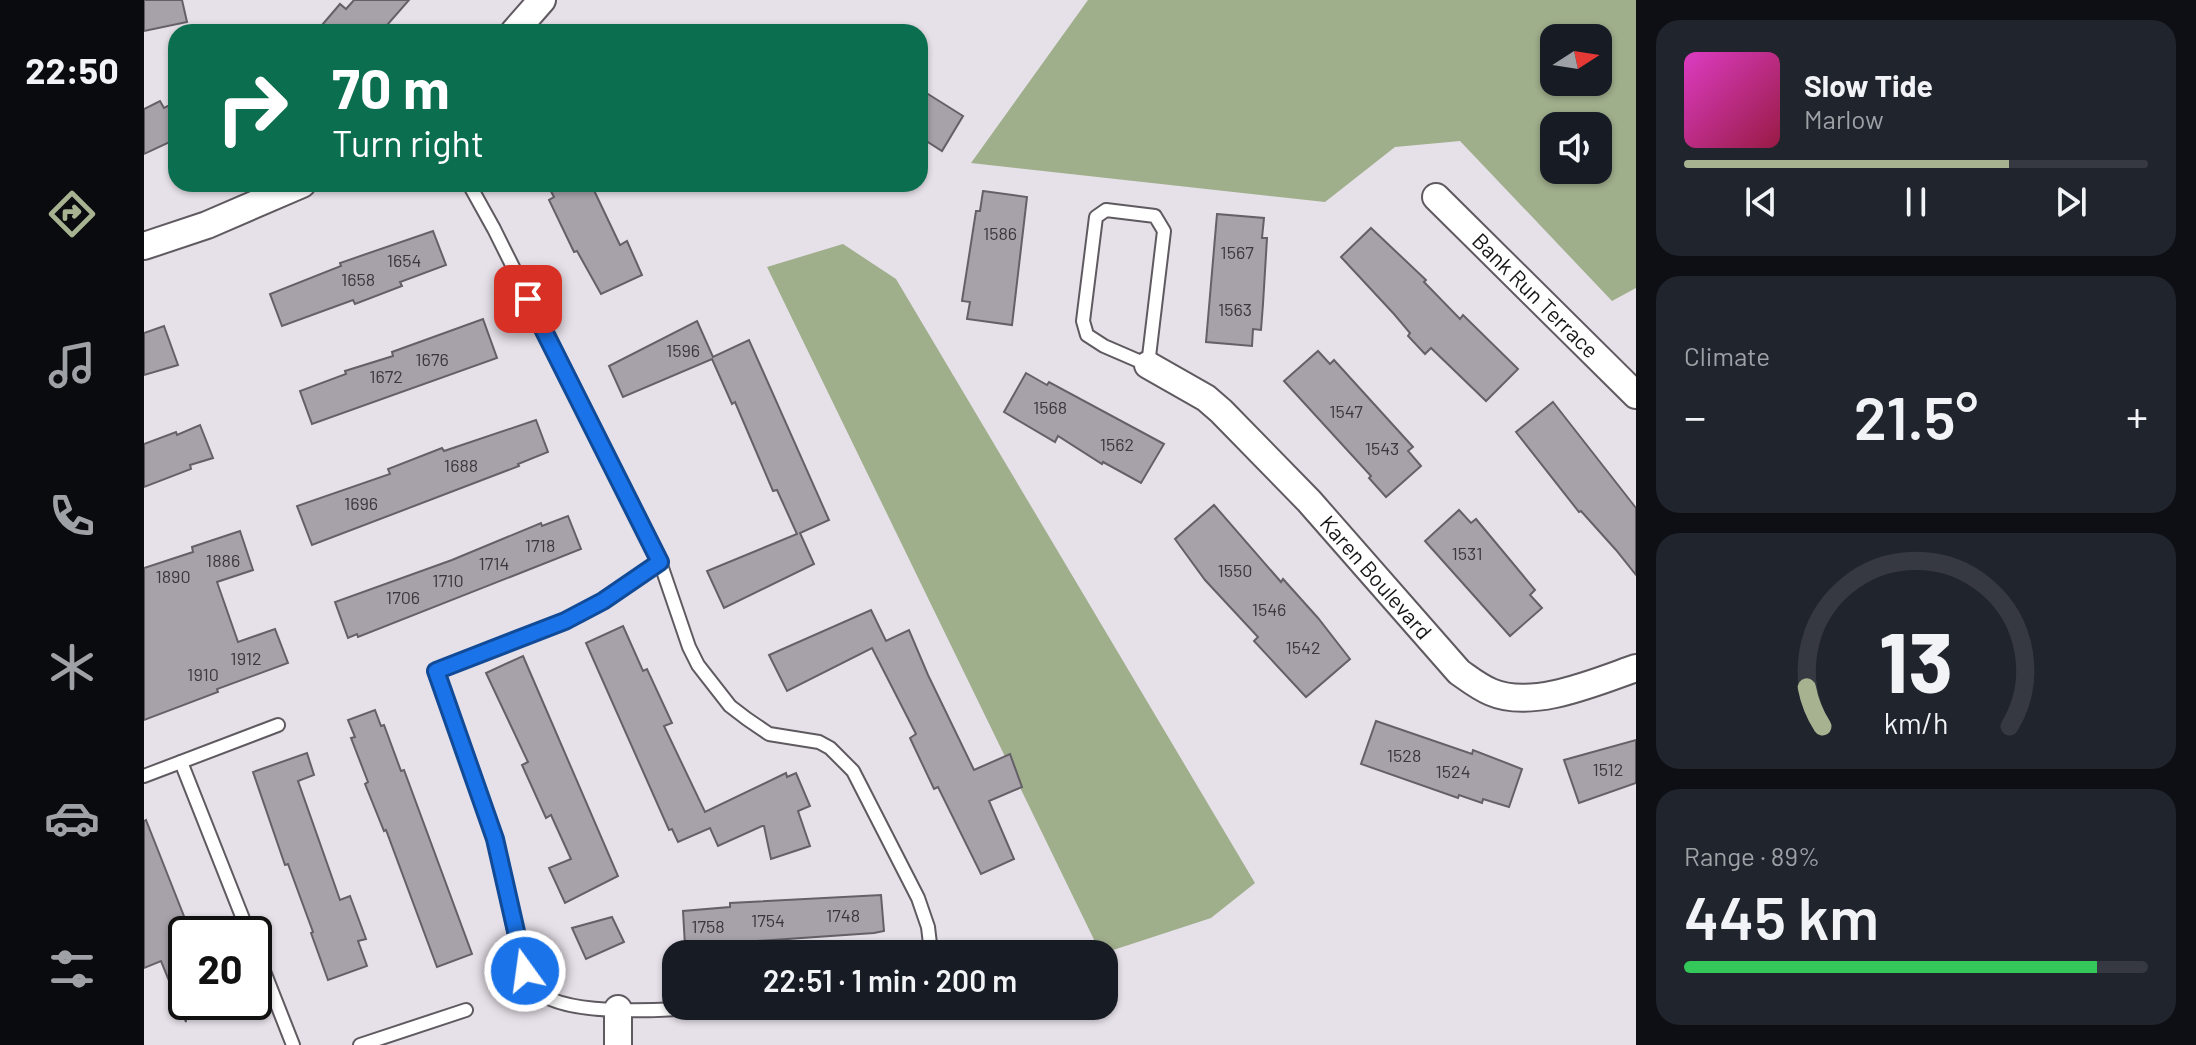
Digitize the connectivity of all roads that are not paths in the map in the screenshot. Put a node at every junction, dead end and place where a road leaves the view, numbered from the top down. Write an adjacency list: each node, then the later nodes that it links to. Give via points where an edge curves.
1 (542, 0): 2 (street)
2 (521, 24)
3 (283, 192): 6 (street)
4 (473, 192): 9 (lane)
5 (1436, 197): 8 (street, Bank Run Terrace)
6 (144, 246)
7 (1148, 365): 7 (lane, via 1087,335 1083,321 1096,217 1106,210 1155,216 1164,231); 10 (street, Karen Boulevard, via 1221,411 1309,501 1459,672 1492,693 1517,698 1571,691)
8 (1636, 395)
9 (660, 562): 15 (lane, via 689,647 730,706 769,734 819,742 853,771 918,898); 18 (lane, via 565,621 436,671 495,839 525,971 537,991 552,1001)
10 (1636, 668)
11 (278, 725): 12 (lane)
12 (181, 762): 13 (lane); 14 (lane)
13 (144, 776)
14 (242, 916)
15 (930, 940)
16 (272, 992): 20 (lane)
17 (662, 1008): 18 (lane)
18 (618, 1009): 22 (street)
19 (466, 1010): 21 (lane)
20 (293, 1045)
21 (360, 1045)
22 (618, 1045)

